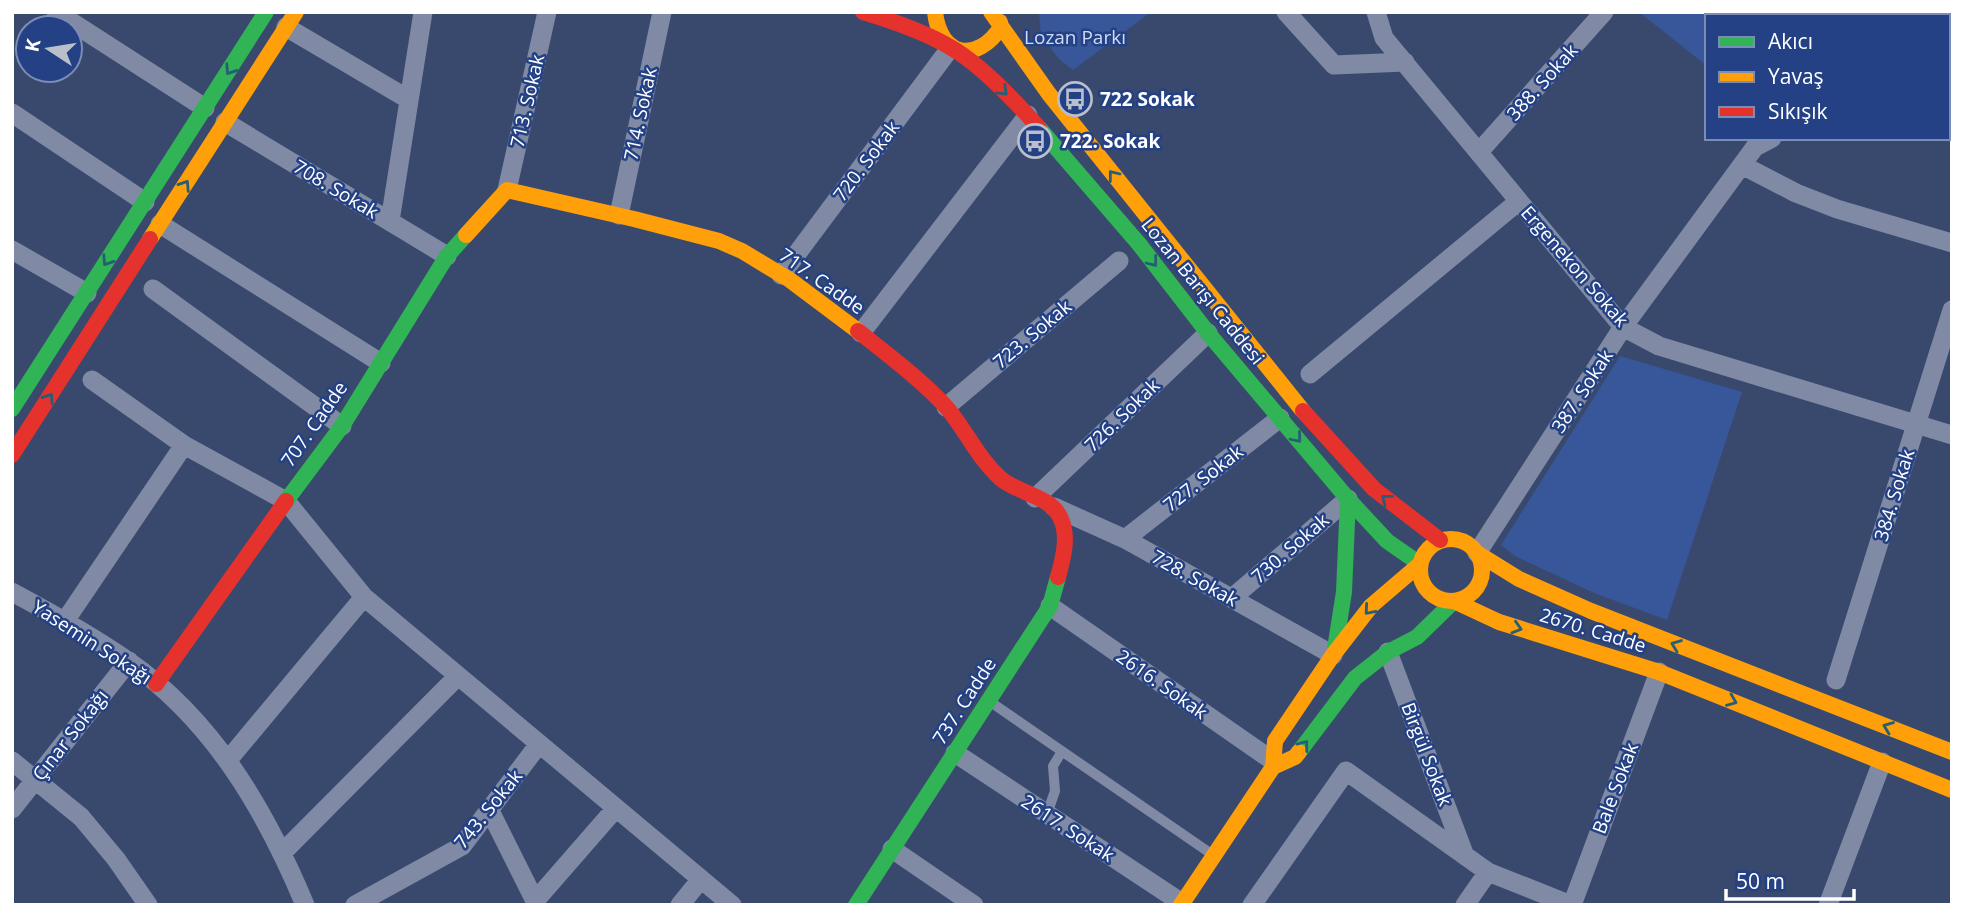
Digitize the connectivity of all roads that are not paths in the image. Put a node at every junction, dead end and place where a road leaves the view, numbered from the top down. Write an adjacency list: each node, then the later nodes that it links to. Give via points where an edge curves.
1 (56, 12): 16 (street)
2 (266, 12): 16 (main road, one-way to 16)
3 (424, 12): 15 (street)
4 (547, 12): 23 (street, 713. Sokak)
5 (662, 12): 26 (street, 714. Sokak)
6 (863, 12): 13 (main road, Lozan Barışı Caddesi)
7 (935, 12): 13 (main road, Lozan Barışı Caddesi, via 937,32)
8 (1286, 12): 14 (street, via 1334,65)
9 (1376, 12): 14 (street, Ergenekon Sokak, via 1384,38)
10 (1604, 12): 21 (street, 388. Sokak)
11 (1000, 15): 13 (main road, Lozan Barışı Caddesi, via 997,37 981,50); 56 (main road, Lozan Barışı Caddesi, one-way to 11, via 1374,489 1286,392 1049,94)
12 (291, 20): 15 (street); 19 (main road)
13 (951, 47): 18 (main road, Lozan Barışı Caddesi, one-way to 18); 33 (street, 720. Sokak)
14 (1405, 62): 21 (street, Ergenekon Sokak)
15 (408, 99): 27 (street)
16 (205, 108): 24 (main road)
17 (12, 113): 24 (street)
18 (1028, 115): 38 (street); 39 (main road, Lozan Barışı Caddesi, one-way to 39)
19 (225, 122): 27 (street, 708. Sokak); 28 (main road, one-way to 19)
20 (1768, 140): 22 (street, 387. Sokak, via 1755,147)
21 (1479, 152): 25 (street, Ergenekon Sokak)
22 (1742, 165): 29 (street, via 1837,209); 37 (street, 387. Sokak)
23 (507, 190): 26 (main road, 717. Cadde); 31 (main road, 707. Cadde)
24 (145, 201): 35 (main road, one-way to 35)
25 (1519, 201): 37 (street, Ergenekon Sokak); 41 (street)
26 (619, 215): 33 (main road, 717. Cadde, via 721,242)
27 (390, 221): 31 (street, 708. Sokak)
28 (160, 224): 40 (street); 50 (main road, one-way to 28)
29 (1952, 243)
30 (12, 250): 35 (street)
31 (447, 256): 40 (main road, 707. Cadde)
32 (1119, 261): 43 (street, 723. Sokak)
33 (781, 275): 38 (main road, 717. Cadde)
34 (153, 289): 47 (street)
35 (87, 293): 44 (main road)
36 (1952, 310): 46 (street, 384. Sokak)
37 (1623, 327): 46 (street, Ergenekon Sokak, via 1659,346); 57 (street, 387. Sokak)
38 (861, 333): 43 (main road, 717. Cadde)
39 (1208, 333): 45 (main road, Lozan Barışı Caddesi); 51 (street, 726. Sokak)
40 (381, 363): 47 (main road, 707. Cadde)
41 (1310, 374)
42 (92, 380): 49 (street)
43 (946, 407): 51 (main road, 717. Cadde, via 1000,479)
44 (12, 409)
45 (1280, 418): 52 (main road, Lozan Barışı Caddesi, one-way to 52); 55 (street, 727. Sokak)
46 (1916, 424): 48 (street, Ergenekon Sokak); 70 (street, 384. Sokak)
47 (342, 426): 53 (main road, 707. Cadde)
48 (1952, 435)
49 (184, 445): 53 (street); 64 (street)
50 (12, 455)
51 (1035, 498): 54 (main road, 717. Cadde)
52 (1348, 499): 58 (main road, Lozan Barışı Caddesi, via 1387,541); 61 (street, 730. Sokak); 66 (main road, via 1347,570)
53 (286, 500): 60 (street); 71 (main road, 707. Cadde)
54 (1054, 507): 55 (street, 728. Sokak); 63 (main road, 737. Cadde, via 1066,534)
55 (1125, 538): 61 (street, 728. Sokak)
56 (1440, 540): 57 (main road, via 1466,542); 58 (main road, via 1423,554)
57 (1477, 553): 62 (main road, via 1482,565 1478,584 1473,593); 74 (main road, 2670. Cadde, one-way to 57, via 1591,611 1519,579)
58 (1420, 564): 62 (main road, via 1427,592); 66 (main road, one-way to 66, via 1371,606)
59 (12, 592): 64 (street, Yasemin Sokağı)
60 (364, 597): 69 (street); 77 (street)
61 (1232, 598): 66 (street, 728. Sokak)
62 (1454, 601): 65 (main road, via 1417,637); 68 (main road, 2670. Cadde, one-way to 68, via 1499,622)
63 (1051, 606): 72 (main road, 737. Cadde); 80 (street, 2616. Sokak)
64 (65, 621): 67 (street, Yasemin Sokağı)
65 (1388, 652): 80 (main road, one-way to 65, via 1294,757 1355,678); 90 (street, Birgül Sokak)
66 (1334, 655): 80 (main road, via 1275,741)
67 (129, 661): 71 (street, Yasemin Sokağı); 81 (street, Çınar Sokağı)
68 (1659, 672): 79 (main road, 2670. Cadde, one-way to 79); 104 (street, Bale Sokak)
69 (458, 676): 73 (street); 88 (street)
70 (1836, 680)
71 (156, 684): 77 (street, Yasemin Sokağı)
72 (989, 701): 75 (main road, 737. Cadde); 76 (lane)
73 (540, 744): 83 (street); 85 (street, 743. Sokak)
74 (1952, 752)
75 (955, 753): 86 (street, 2617. Sokak); 87 (main road, 737. Cadde)
76 (1061, 753): 86 (lane, via 1052,766 1055,791); 89 (lane)
77 (228, 760): 88 (street, Yasemin Sokağı)
78 (12, 761): 81 (street)
79 (1882, 762): 82 (main road, 2670. Cadde); 105 (street)
80 (1273, 764): 89 (main road)
81 (36, 779): 84 (street, Çınar Sokağı); 95 (street, via 80,817)
82 (1952, 790)
83 (616, 808): 92 (street); 93 (street)
84 (12, 809)
85 (490, 811): 93 (street); 97 (street, 743. Sokak, via 454,852)
86 (1047, 814): 94 (street, 2617. Sokak)
87 (892, 849): 100 (main road, 737. Cadde); 101 (street)
88 (283, 852): 96 (street, Yasemin Sokağı)
89 (1213, 856): 94 (main road)
90 (1465, 856): 91 (street, Birgül Sokak); 102 (street, Birgül Sokak, via 1346,771)
91 (1488, 872): 103 (street); 104 (street, Birgül Sokak)
92 (701, 879): 98 (street); 99 (street)
93 (536, 903)
94 (1181, 904)
95 (148, 905)
96 (305, 905)
97 (355, 905)
98 (680, 905)
99 (732, 905)
100 (856, 905)
101 (974, 905)
102 (1252, 905)
103 (1465, 905)
104 (1572, 905)
105 (1828, 905)

